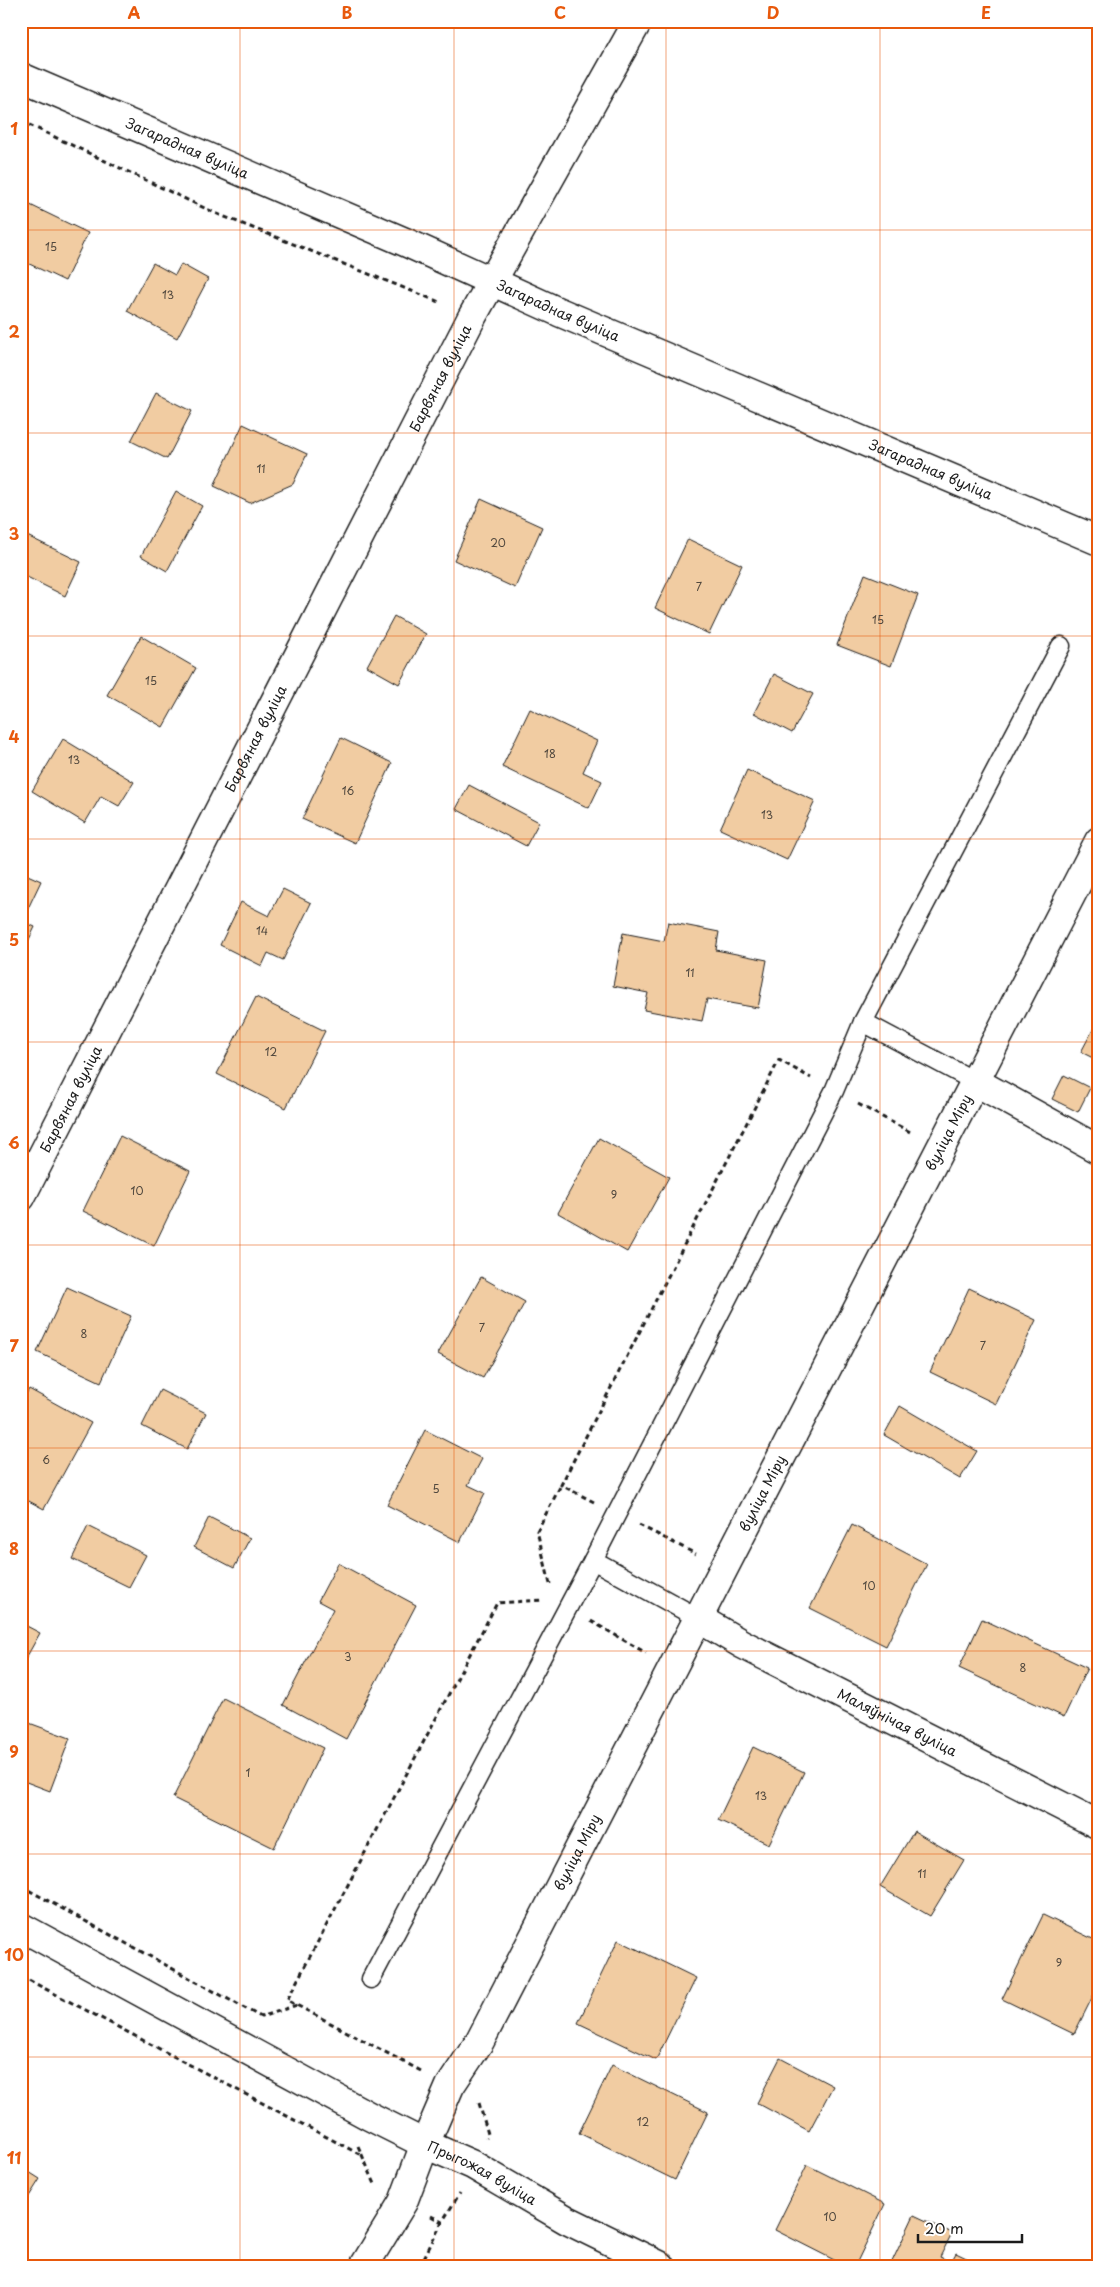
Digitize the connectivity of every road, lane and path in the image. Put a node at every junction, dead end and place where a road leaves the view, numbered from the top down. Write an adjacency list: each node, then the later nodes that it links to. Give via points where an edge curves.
1 (638, 21): 4 (street, Барвяная вуліца)
2 (21, 77): 4 (street, Загарадная вуліца)
3 (21, 120): 5 (path, via 215,213)
4 (492, 280): 5 (street, Барвяная вуліца); 6 (street, Загарадная вуліца, via 559,312)
5 (472, 317): 12 (street, Барвяная вуліца)
6 (1099, 541)
7 (1061, 646): 9 (lane)
8 (1099, 842): 10 (street, вуліца Міру)
9 (863, 1022): 10 (lane); 13 (lane, via 834,1091)
10 (976, 1082): 11 (street); 14 (street, вуліца Міру)
11 (1099, 1150)
12 (21, 1197)
13 (593, 1560): 14 (lane); 19 (lane)
14 (698, 1618): 15 (street, Маляўнічая вуліца, via 742,1644); 21 (street, вуліца Міру, via 480,2041 450,2086)
15 (1099, 1825)
16 (21, 1886): 20 (path, via 261,2017)
17 (21, 1927): 21 (street)
18 (21, 1976): 22 (path)
19 (372, 1979)
20 (297, 2005)
21 (425, 2144): 24 (street, Прыгожая вуліца, via 403,2202); 26 (street, Прыгожая вуліца, via 473,2165 567,2220)
22 (362, 2155)
23 (442, 2222): 25 (path)
24 (364, 2266)
25 (420, 2266)
26 (661, 2266)

